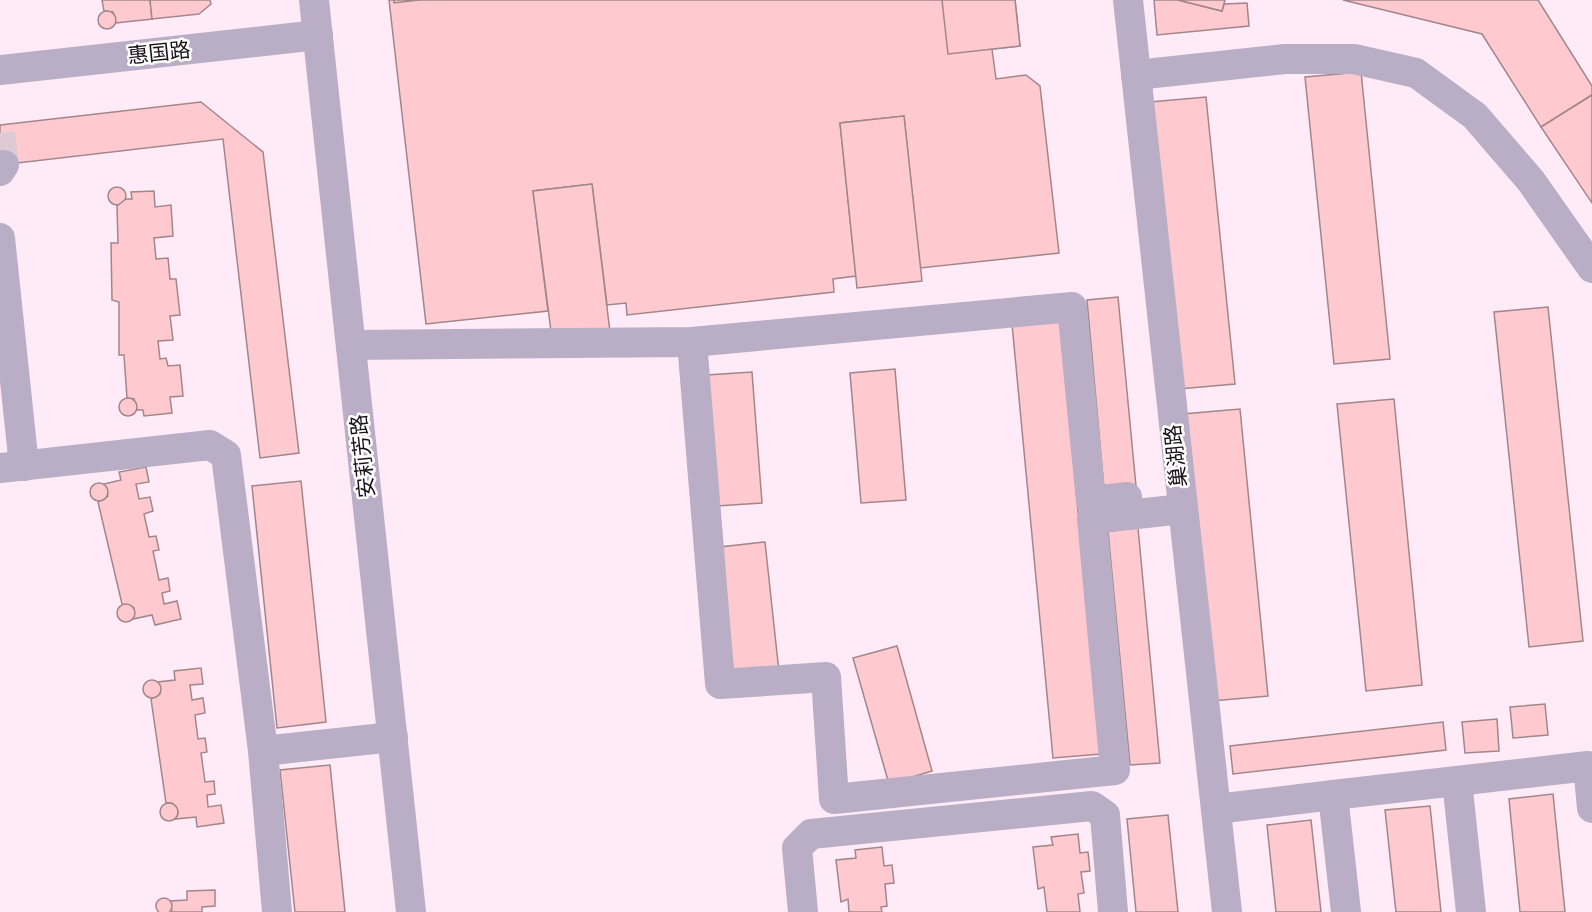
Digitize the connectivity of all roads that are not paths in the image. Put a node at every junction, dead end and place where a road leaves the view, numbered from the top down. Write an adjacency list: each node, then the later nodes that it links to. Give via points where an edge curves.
1 (314, 0): 3 (street, 安莉芳路)
2 (1128, 0): 5 (street, 巢湖路)
3 (318, 35): 4 (street, 惠国路); 9 (street, 安莉芳路)
4 (0, 70)
5 (1136, 75): 7 (street, via 1285,59 1354,59 1416,73 1475,116 1531,181); 11 (street, 巢湖路)
6 (0, 238): 10 (street)
7 (1592, 268)
8 (692, 342): 9 (street); 11 (street, via 1072,307 1091,501); 11 (street, via 720,684 826,677 834,800 1115,770 1092,519)
9 (351, 345): 12 (street, 安莉芳路)
10 (12, 467): 13 (street, via 210,445 226,455)
11 (1181, 500): 17 (street, 巢湖路)
12 (393, 737): 13 (street); 19 (street, 安莉芳路)
13 (263, 751): 18 (street)
14 (1457, 781): 15 (street); 16 (street, via 1588,766); 24 (street)
15 (1333, 795): 17 (street); 23 (street)
16 (1592, 808)
17 (1216, 809): 22 (street, 巢湖路)
18 (277, 912)
19 (411, 912)
20 (803, 912): 21 (street, via 797,848 811,834 1092,806 1105,816)
21 (1113, 912)
22 (1227, 912)
23 (1346, 912)
24 (1471, 912)

